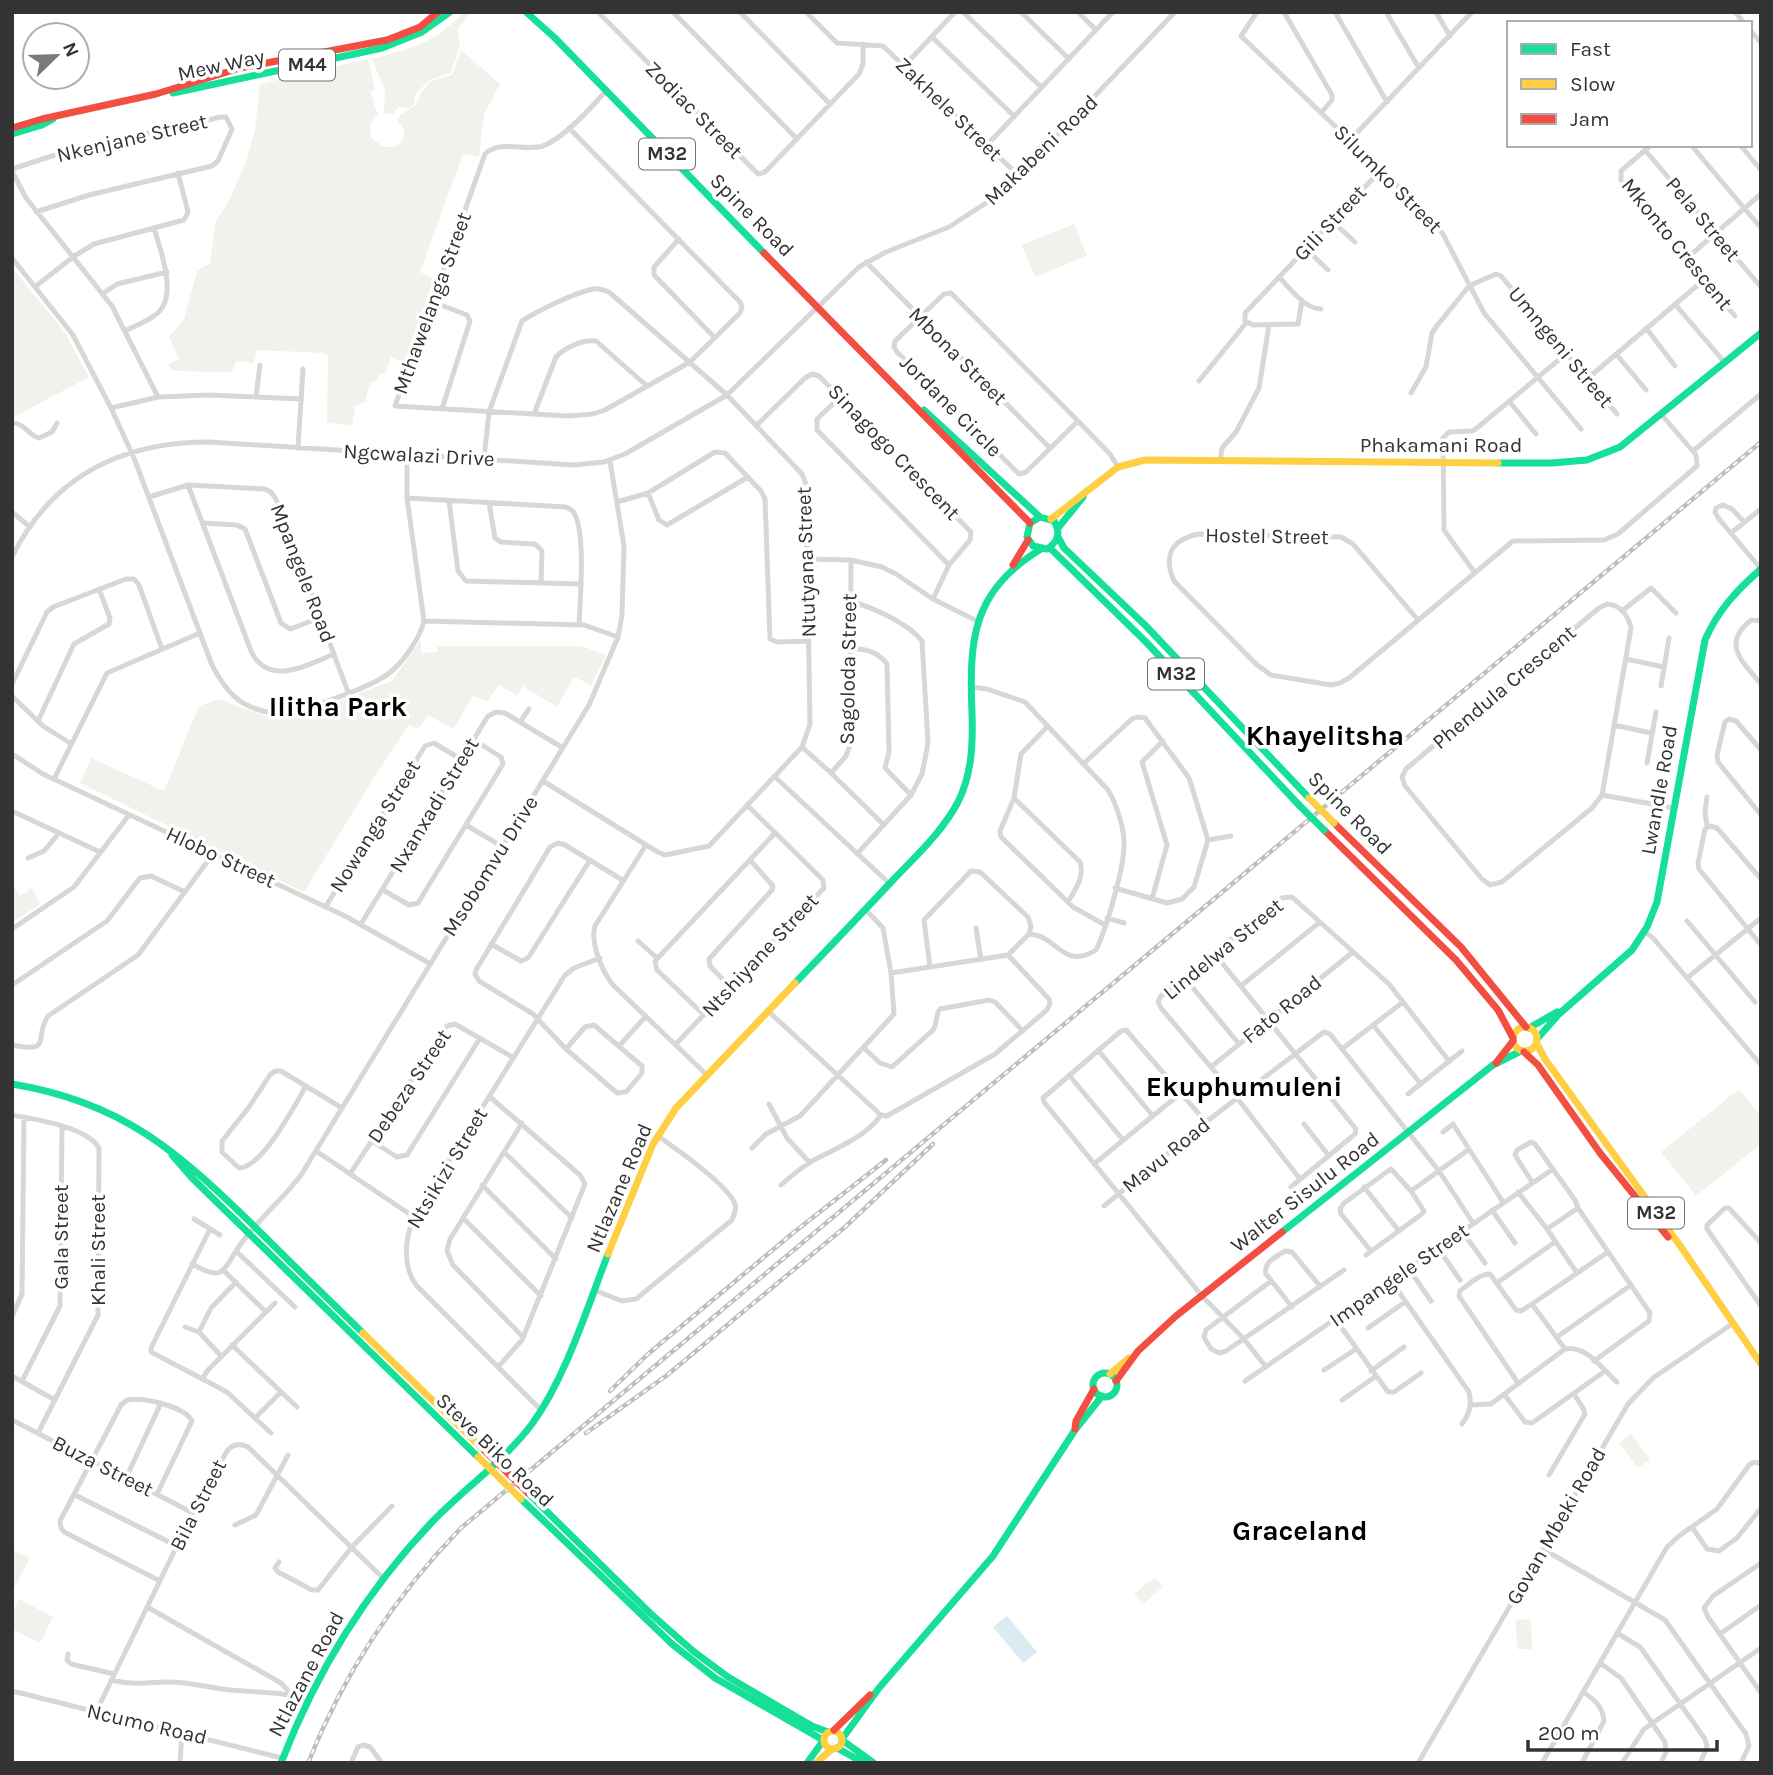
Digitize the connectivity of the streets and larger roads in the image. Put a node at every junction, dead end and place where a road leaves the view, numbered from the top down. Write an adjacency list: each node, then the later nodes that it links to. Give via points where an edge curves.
1 (438, 12): 27 (street, Mew Way / M44, via 396,38)
2 (450, 12): 26 (street, Mew Way / M44, via 410,39)
3 (526, 12): 24 (street, Spine Road / M32)
4 (533, 12): 24 (street, Spine Road / M32)
5 (598, 12): 43 (street, Zodiac Street, via 758,174)
6 (673, 12): 43 (street)
7 (740, 12): 36 (street)
8 (806, 12): 25 (street, Zakhele Street, via 837,43)
9 (955, 12): 23 (street)
10 (963, 12): 32 (street)
11 (1021, 12): 28 (street)
12 (1078, 12): 21 (street)
13 (1113, 12): 21 (street)
14 (1175, 12): 54 (street, Makabeni Road)
15 (1257, 12): 37 (street, Silumko Street, via 1241,36)
16 (1284, 12): 37 (street, via 1332,95)
17 (1335, 12): 35 (street)
18 (1386, 12): 30 (street)
19 (1436, 12): 22 (street)
20 (1472, 12): 22 (street)
21 (1096, 30): 28 (street)
22 (1450, 36): 30 (street)
23 (932, 37): 29 (street); 38 (street)
24 (555, 38): 33 (street, Spine Road / M32)
25 (863, 44): 29 (street, Zakhele Street, via 883,46); 36 (street, Zodiac Street, via 859,74)
26 (348, 56): 27 (street, via 292,63); 31 (street, Mew Way / M44)
27 (284, 58): 31 (street, via 279,64); 34 (street, Mew Way / M44)
28 (1069, 59): 32 (street)
29 (905, 65): 45 (street, Zakhele Street)
30 (1419, 68): 35 (street)
31 (227, 82): 34 (street, Mew Way / M44)
32 (1041, 87): 38 (street)
33 (605, 92): 41 (street); 80 (street, Spine Road / M32)
34 (156, 94): 39 (street, Mew Way / M44)
35 (1387, 102): 44 (street)
36 (830, 104): 43 (street, Zodiac Street)
37 (1321, 113): 44 (street, Silumko Street)
38 (1014, 116): 45 (street)
39 (56, 117): 40 (street, Mew Way / M44); 42 (street, Mew Way / M44)
40 (12, 128)
41 (572, 130): 62 (street, Mthawelanga Street); 78 (street, Mthawelanga Street, via 542,146 495,148 485,154)
42 (12, 134)
43 (797, 139)
44 (1350, 140): 50 (street, Silumko Street)
45 (987, 145): 54 (street, Zakhele Street)
46 (1649, 147): 49 (street, Mkonto Crescent)
47 (1693, 147): 56 (street)
48 (1743, 147): 52 (street)
49 (1645, 150): 61 (street, Pela Street); 67 (street, Mkonto Crescent, via 1621,171 1621,180)
50 (1381, 169): 58 (street, Gili Street); 74 (street, Silumko Street, via 1435,222)
51 (12, 170): 53 (street, Nkenjane Street, via 64,152 226,117 232,129 218,161); 57 (street, Nkenjane Street)
52 (1761, 170)
53 (178, 173): 57 (street, Nkenjane Street); 59 (street, via 188,216)
54 (1019, 176): 68 (street, Makabeni Road, via 1003,192 949,227)
55 (1761, 194): 56 (street)
56 (1744, 208): 60 (street); 61 (street)
57 (36, 212): 65 (street, Nkenjane Street)
58 (1332, 221): 63 (street); 64 (street, Gili Street)
59 (154, 228): 65 (street, via 100,241); 70 (street)
60 (1761, 228)
61 (1715, 233): 67 (street); 75 (street, Pela Street)
62 (679, 239): 89 (street, via 654,267 654,275); 89 (street, Mthawelanga Street, via 742,305 740,313)
63 (1355, 242)
64 (1306, 249): 69 (street); 71 (street, Gili Street)
65 (73, 257): 73 (street); 76 (street, Nkenjane Street)
66 (12, 258): 73 (street)
67 (1687, 258): 72 (street, Mkonto Crescent)
68 (866, 262): 80 (street, Makabeni Road); 83 (street, Mbona Street)
69 (1328, 270)
70 (167, 272): 76 (street, via 117,284); 87 (street, via 161,310)
71 (1279, 277): 77 (street, Gili Street); 84 (street, Gili Street, via 1245,313)
72 (1704, 279): 79 (street); 82 (street, Mkonto Crescent)
73 (36, 286): 111 (street, via 73,335)
74 (1469, 286): 90 (street, Umngeni Street, via 1492,275 1502,276); 97 (street, Silumko Street, via 1483,313); 103 (street, via 1432,332 1426,367)
75 (1761, 287)
76 (102, 294): 87 (street, Nkenjane Street)
77 (1301, 300): 81 (street, Gili Street); 85 (street, via 1298,324)
78 (433, 302): 112 (street, via 470,321); 112 (street, Mthawelanga Street, via 395,406)
79 (1675, 304): 86 (street); 93 (street)
80 (817, 306): 101 (street, Spine Road / M32); 105 (street, Ngcwalazi Drive)
81 (1321, 309)
82 (1735, 316)
83 (919, 317): 117 (street, Jordane Circle, via 951,293); 124 (street, Mbona Street); 124 (street, Jordane Circle, via 895,341 895,350 1017,472 1026,472)
84 (1247, 323): 85 (street); 99 (street)
85 (1269, 325): 130 (street, via 1259,388 1236,432 1224,444)
86 (1646, 328): 91 (street); 95 (street)
87 (125, 331): 106 (street, Nkenjane Street)
88 (1761, 333): 93 (street, Phakamani Road)
89 (715, 338): 92 (street, Mthawelanga Street)
90 (1567, 353): 97 (street); 98 (street, Umngeni Street)
91 (1616, 354): 98 (street); 102 (street)
92 (690, 362): 100 (street, Mthawelanga Street); 105 (street, Ntutyana Street); 113 (street, Ntutyana Street, via 609,292 593,289 522,321)
93 (1725, 363): 116 (street, Phakamani Road)
94 (260, 365): 107 (street)
95 (1675, 366)
96 (303, 369): 109 (street)
97 (1537, 378): 110 (street); 121 (street, Silumko Street)
98 (1588, 378): 115 (street, Umngeni Street)
99 (1199, 381)
100 (647, 386): 114 (street, Mthawelanga Street, via 593,414); 114 (street, via 596,341 588,341 556,357)
101 (895, 386): 144 (street, Spine Road / M32); 148 (street, Spine Road / M32)
102 (1646, 390)
103 (1411, 393)
104 (1761, 394): 125 (street)
105 (727, 395): 120 (street, Ntutyana Street); 129 (street, Ngcwalazi Drive)
106 (158, 397): 107 (street); 111 (street)
107 (256, 397): 109 (street)
108 (840, 397): 120 (street, Sinagogo Crescent, via 819,376 810,375); 161 (street, Sinagogo Crescent, via 969,529 970,540); 161 (street, via 817,419 817,430)
109 (302, 399): 123 (street)
110 (1509, 401): 122 (street); 131 (street, via 1474,429 1446,434)
111 (111, 408): 126 (street)
112 (442, 409): 113 (street, Mthawelanga Street)
113 (488, 412): 114 (street, Mthawelanga Street); 128 (street, Ntutyana Street)
114 (534, 414)
115 (1618, 414)
116 (1662, 415): 125 (street); 131 (street, Phakamani Road, via 1620,447 1587,460)
117 (1078, 421): 124 (street, Jordane Circle); 132 (street, Jordane Circle)
118 (12, 423): 119 (street, via 22,424 39,438 52,432)
119 (57, 423)
120 (756, 426): 159 (street, Ntutyana Street, via 805,479)
121 (1581, 429)
122 (1536, 434)
123 (298, 448): 126 (street, Ngcwalazi Drive, via 188,442); 127 (street, Ngcwalazi Drive)
124 (1050, 448)
125 (1693, 451): 164 (street, Hostel Street, via 1698,460 1694,470 1613,538 1517,540)
126 (132, 452): 137 (street); 149 (street, Ngcwalazi Drive, via 82,475 52,500)
127 (407, 455): 128 (street, Ngcwalazi Drive); 138 (street)
128 (484, 459): 129 (street, Ngcwalazi Drive, via 574,465)
129 (610, 461): 140 (street, Msobomvu Drive)
130 (1220, 461): 131 (street, Phakamani Road); 132 (street, Phakamani Road, via 1145,460)
131 (1443, 463): 164 (street, via 1444,530)
132 (1118, 467): 135 (street, Phakamani Road)
133 (748, 477): 136 (street, via 719,452); 136 (street, via 667,525 659,520); 181 (street, via 765,499 770,639)
134 (188, 485): 137 (street, Mpangele Road); 147 (street); 172 (street, Mpangele Road, via 271,492)
135 (1087, 490): 145 (street, Phakamani Road); 151 (street, Phakamani Road)
136 (648, 493): 140 (street)
137 (149, 497): 150 (street)
138 (407, 498): 139 (street); 174 (street)
139 (449, 501): 141 (street); 165 (street, via 462,578)
140 (617, 502): 179 (street, Msobomvu Drive, via 624,546)
141 (489, 503): 165 (street, via 495,538 540,547); 166 (street, via 572,510 581,552)
142 (1761, 509): 146 (street)
143 (12, 512): 149 (street)
144 (1040, 517): 145 (street); 148 (street)
145 (1051, 519): 151 (street)
146 (1744, 522): 153 (street); 153 (street, via 1728,506 1719,506 1716,515)
147 (202, 523): 172 (street, via 245,530 285,627); 184 (street, via 260,665 277,672)
148 (1030, 523): 155 (street)
149 (30, 527): 158 (street, Ngcwalazi Drive)
150 (161, 528): 152 (street); 178 (street)
151 (1058, 528): 154 (street)
152 (154, 531)
153 (1731, 533): 163 (street)
154 (1058, 537): 156 (street); 287 (street, Spine Road / M32, bridge, via 1334,823 1461,947)
155 (1028, 540): 157 (street); 162 (street, Ntlazane Road)
156 (1050, 548): 157 (street); 290 (street, Spine Road / M32, bridge, via 1456,960 1498,1010)
157 (1041, 549): 162 (street, Ntlazane Road)
158 (12, 557)
159 (807, 559): 160 (street); 181 (street, Ntutyana Street)
160 (851, 560): 168 (street, via 896,573); 169 (street, Sagoloda Street)
161 (949, 565): 168 (street, Sinagogo Crescent)
162 (1013, 566): 175 (street, Ntlazane Road, via 992,591)
163 (1761, 569): 219 (street, Lwandle Road, via 1725,601 1705,640)
164 (1475, 573): 173 (street, Hostel Street)
165 (541, 583): 166 (street)
166 (580, 584): 177 (street)
167 (99, 589): 182 (street, via 126,579 136,581); 187 (street, via 47,612); 195 (street, via 108,624 74,645)
168 (933, 599): 175 (street)
169 (850, 601): 183 (street, Sagoloda Street); 214 (street, via 871,607 915,634 925,648 928,743 922,775)
170 (1622, 611): 171 (street, via 1651,588); 185 (street, via 1631,628); 215 (street, Phendula Crescent, via 1603,605 1402,777 1468,863 1493,886 1592,808)
171 (1676, 613)
172 (320, 618): 184 (street, Mpangele Road)
173 (1418, 620): 173 (street, Hostel Street, via 1353,544 1340,537 1198,534 1182,539 1169,556 1174,581 1271,675 1340,683)
174 (424, 621): 177 (street); 191 (street, via 390,673)
175 (977, 621): 189 (street, Ntlazane Road)
176 (1761, 621): 188 (street, via 1751,620 1741,628 1735,648)
177 (579, 625): 179 (street)
178 (200, 633): 182 (street); 191 (street, via 226,690 255,708 276,713 298,710)
179 (618, 637): 204 (street, Msobomvu Drive, via 589,705)
180 (1669, 638): 186 (street)
181 (809, 641): 203 (street, Ntutyana Street, via 810,724)
182 (162, 649): 202 (street, via 107,673)
183 (849, 649): 210 (street, Sagoloda Street, via 850,745); 214 (street, via 866,649 887,664 889,752 885,768)
184 (334, 654): 191 (street, Mpangele Road)
185 (1626, 659): 186 (street); 197 (street)
186 (1664, 667): 190 (street)
187 (12, 684)
188 (1761, 684)
189 (970, 687): 198 (street, via 1026,702); 240 (street, Ntlazane Road, via 971,757 963,791 946,822)
190 (1661, 687)
191 (348, 692)
192 (12, 696): 195 (street)
193 (529, 709): 196 (street)
194 (1656, 712): 199 (street)
195 (38, 721): 202 (street)
196 (520, 722): 200 (street, Nxanxadi Street, via 496,712 488,716); 204 (street, Nxanxadi Street)
197 (1614, 725): 199 (street); 215 (street)
198 (1048, 726): 209 (street); 217 (street, via 1021,754)
199 (1651, 733): 208 (street)
200 (474, 740): 207 (street, Nxanxadi Street); 223 (street, via 501,757 503,764)
201 (1163, 741): 209 (street, via 1148,721 1132,719); 229 (street, via 1189,778); 244 (street, via 1142,762 1167,845)
202 (70, 743): 212 (street)
203 (802, 747): 210 (street); 211 (street)
204 (563, 748): 213 (street, Msobomvu Drive)
205 (1761, 750): 222 (street, via 1736,721 1725,722 1718,762)
206 (12, 754): 212 (street, Hlobo Street)
207 (462, 760): 242 (street, Nxanxadi Street); 246 (street, Nowanga Street, via 435,743 425,746)
208 (1647, 763)
209 (1083, 764): 241 (street, via 1112,797 1125,839)
210 (831, 773): 224 (street)
211 (774, 776): 218 (street); 234 (street)
212 (54, 779): 221 (street, Hlobo Street)
213 (543, 781): 230 (street); 231 (street, Msobomvu Drive)
214 (911, 795): 224 (street)
215 (1602, 795): 219 (street)
216 (1707, 797): 225 (street)
217 (1014, 798): 245 (street, via 1080,862 1077,886); 245 (street, via 1001,838)
218 (747, 805): 227 (street, Ntshiyane Street); 230 (street, via 705,848 665,855)
219 (1674, 808): 258 (street, Lwandle Road, via 1657,902)
220 (12, 811): 226 (street)
221 (129, 815): 232 (street); 233 (street, Hlobo Street)
222 (1761, 815)
223 (466, 825): 231 (street); 242 (street, via 418,903 409,905)
224 (884, 825): 234 (street)
225 (1707, 827): 238 (street, via 1717,828); 257 (street, via 1699,869)
226 (59, 833): 232 (street); 235 (street, via 46,850)
227 (775, 833): 237 (street); 277 (street, Ntshiyane Street, via 823,880 824,888)
228 (1231, 836): 229 (street)
229 (1208, 840): 244 (street, via 1189,893 1174,903)
230 (646, 845): 239 (street)
231 (503, 847): 270 (street, Msobomvu Drive)
232 (100, 852): 256 (street, via 72,889)
233 (213, 854): 243 (street); 246 (street, Hlobo Street)
234 (856, 854): 240 (street)
235 (28, 858)
236 (590, 860): 239 (street); 261 (street, via 528,958 521,961); 261 (street, via 565,845 550,847)
237 (750, 860): 268 (street); 277 (street, via 773,886 709,959)
238 (1761, 879)
239 (624, 881): 267 (street, via 594,929)
240 (890, 884): 247 (street, Ntlazane Road)
241 (1115, 888): 244 (street); 248 (street)
242 (383, 890): 253 (street, Nxanxadi Street)
243 (185, 892): 275 (street, via 151,876 140,878 107,921); 294 (street, via 138,955 48,1016 39,1045)
244 (1152, 899)
245 (1068, 902): 254 (street)
246 (326, 906): 253 (street, Hlobo Street)
247 (865, 909): 272 (street, via 883,929); 281 (street, Ntlazane Road)
248 (1107, 918): 252 (street); 254 (street)
249 (1761, 918): 257 (street)
250 (1687, 921): 265 (street)
251 (1320, 922): 263 (street); 264 (street, Lindelwa Street, via 1287,896); 276 (street)
252 (1124, 923)
253 (361, 924): 270 (street, Hlobo Street)
254 (1105, 925): 259 (street, via 1096,950 1077,957 1062,953 1042,936)
255 (976, 928): 269 (street)
256 (12, 929)
257 (1747, 929): 262 (street); 265 (street)
258 (1645, 932): 274 (street); 280 (street, Lwandle Road, via 1627,955)
259 (1029, 934): 266 (street); 271 (street, via 1028,917 980,872 971,872 924,920)
260 (638, 942): 268 (street)
261 (491, 944): 284 (street, via 476,978)
262 (1761, 945)
263 (1353, 952): 278 (street, via 1390,984); 285 (street, Fato Road)
264 (1214, 953): 273 (street, Lindelwa Street); 276 (street)
265 (1715, 955): 274 (street); 279 (street)
266 (1008, 956): 269 (street); 288 (street, via 1050,1003)
267 (600, 958): 283 (street, via 610,981); 284 (street, Ntsikizi Street, via 569,971)
268 (657, 958): 282 (street, via 657,970)
269 (981, 960): 271 (street)
270 (429, 963): 319 (street, Msobomvu Drive)
271 (930, 967): 272 (street)
272 (891, 973): 296 (street, via 894,1014)
273 (1184, 977): 293 (street); 307 (street, Lindelwa Street, via 1158,1002)
274 (1687, 978): 306 (street)
275 (12, 985)
276 (1241, 986): 285 (street)
277 (730, 987): 282 (street, Ntshiyane Street)
278 (1403, 1002): 286 (street); 304 (street)
279 (1755, 1002)
280 (1570, 1004): 287 (street, Lwandle Road); 291 (street, Lwandle Road)
281 (768, 1012): 308 (street, Ntlazane Road); 310 (street)
282 (704, 1015): 292 (street, Ntshiyane Street)
283 (646, 1016): 292 (street); 295 (street)
284 (538, 1019): 297 (street); 303 (street, Ntsikizi Street)
285 (1269, 1020): 293 (street, Fato Road); 302 (street)
286 (1373, 1025): 298 (street); 312 (street)
287 (1528, 1028): 290 (street, via 1518,1030); 291 (street, Spine Road / M32)
288 (1023, 1031): 296 (street, via 989,1000 940,1009 933,1030 892,1067); 321 (street, via 995,1054 887,1116)
289 (480, 1038): 303 (street, Debeza Street); 333 (street, Debeza Street, via 455,1024 447,1026); 333 (street, via 407,1155 397,1157)
290 (1513, 1039): 301 (street, Spine Road / M32); 305 (street, Walter Sisulu Road)
291 (1537, 1041): 301 (street, via 1532,1050); 381 (street, Spine Road / M32, via 1545,1059)
292 (676, 1044): 308 (street)
293 (1239, 1044): 307 (street, Fato Road)
294 (12, 1045)
295 (619, 1046): 297 (street, via 591,1024); 297 (street, via 643,1069 640,1078 621,1094)
296 (864, 1048): 310 (street)
297 (566, 1049)
298 (1342, 1049): 302 (street, Mavu Road, via 1324,1032); 329 (street, Mavu Road)
299 (1098, 1050): 309 (street); 314 (street, via 1126,1030); 322 (street)
300 (1462, 1051): 304 (street)
301 (1522, 1051): 305 (street, Walter Sisulu Road); 381 (street, Spine Road / M32, via 1538,1065 1627,1189)
302 (1296, 1052): 317 (street, Mavu Road); 338 (street, via 1357,1132)
303 (514, 1058): 316 (street, Ntsikizi Street)
304 (1449, 1061): 312 (street)
305 (1495, 1063): 329 (street, Walter Sisulu Road)
306 (1761, 1065)
307 (1211, 1067): 317 (street)
308 (707, 1075): 331 (street, Ntlazane Road, via 676,1108)
309 (1069, 1075): 332 (street); 340 (street, via 1043,1098)
310 (838, 1076): 321 (street); 328 (street, via 800,1116)
311 (12, 1084): 364 (street, Steve Biko Road, via 65,1094 134,1125 198,1172)
312 (1421, 1084): 315 (street)
313 (306, 1086): 313 (street, via 281,1071 271,1074 223,1139 224,1154 239,1168 250,1165 282,1127); 319 (street)
314 (1181, 1093): 322 (street); 324 (street)
315 (1408, 1094)
316 (490, 1097): 325 (street); 357 (street, Ntsikizi Street)
317 (1237, 1098): 324 (street, Mavu Road); 344 (street)
318 (769, 1104): 328 (street)
319 (342, 1108): 336 (street, Msobomvu Drive)
320 (12, 1115): 323 (street, Khali Street)
321 (881, 1115): 339 (street, via 865,1133)
322 (1153, 1116): 332 (street)
323 (24, 1117): 327 (street, Khali Street); 383 (street)
324 (1206, 1122): 352 (street, Mavu Road)
325 (522, 1123): 337 (street); 359 (street, via 583,1179)
326 (1304, 1124): 338 (street)
327 (62, 1126): 430 (street, Gala Street, via 60,1304); 440 (street, Khali Street, via 95,1141 99,1148 98,1312)
328 (780, 1126): 334 (street); 339 (street)
329 (1409, 1132): 342 (street, Mavu Road); 393 (street, Walter Sisulu Road)
330 (1443, 1132): 335 (street, via 1453,1124)
331 (658, 1136): 391 (street, Ntlazane Road); 391 (street, via 701,1167 733,1201 736,1212 636,1300 622,1301)
332 (1123, 1140): 340 (street)
333 (372, 1141): 343 (street, Debeza Street)
334 (752, 1148)
335 (1468, 1150): 342 (street); 353 (street)
336 (316, 1151): 343 (street); 364 (street, Msobomvu Drive, via 291,1189)
337 (504, 1152): 346 (street); 359 (street)
338 (1329, 1156): 344 (street)
339 (810, 1163): 347 (street)
340 (1094, 1164): 352 (street)
341 (1553, 1169): 345 (street, Impangele Street); 345 (street, via 1535,1144 1527,1143 1516,1155); 355 (street)
342 (1439, 1171): 350 (street); 361 (street, Mavu Road)
343 (350, 1174): 357 (street)
344 (1300, 1179): 348 (street)
345 (1532, 1182): 351 (street, Impangele Street)
346 (482, 1185): 358 (street); 374 (street)
347 (781, 1185)
348 (1290, 1187)
349 (1364, 1187): 350 (street, via 1391,1169); 365 (street); 365 (street, via 1340,1209 1368,1253)
350 (1411, 1191): 365 (street, via 1424,1211)
351 (1518, 1192): 353 (street, Impangele Street); 363 (street)
352 (1119, 1194): 354 (street, Mavu Road); 393 (street)
353 (1503, 1202): 356 (street, Impangele Street)
354 (1104, 1206)
355 (1578, 1208): 363 (street); 373 (street)
356 (1492, 1210): 361 (street, Impangele Street); 368 (street)
357 (414, 1217): 420 (street, Ntsikizi Street, via 406,1240 412,1279)
358 (463, 1218): 392 (street); 409 (street, via 447,1245 450,1261)
359 (572, 1218): 374 (street)
360 (194, 1219): 362 (street)
361 (1473, 1223): 366 (street, Impangele Street)
362 (210, 1229): 367 (street); 376 (street)
363 (1547, 1229): 369 (street)
364 (251, 1230): 372 (street, Msobomvu Drive); 460 (street, Steve Biko Road, bridge, via 478,1457); 460 (street, Steve Biko Road, bridge, via 485,1451)
365 (1399, 1231)
366 (1462, 1231): 371 (street, Impangele Street); 375 (street)
367 (220, 1235)
368 (1515, 1242)
369 (1555, 1242): 380 (street); 388 (street)
370 (1761, 1243): 398 (street, via 1729,1208 1707,1225)
371 (1438, 1248): 377 (street, Impangele Street); 384 (street)
372 (236, 1251): 379 (street, Msobomvu Drive); 399 (street)
373 (1608, 1252): 380 (street); 389 (street)
374 (556, 1259): 392 (street)
375 (1485, 1263)
376 (192, 1264): 379 (street, via 213,1274); 429 (street, via 151,1348 155,1355)
377 (1409, 1269): 387 (street, Impangele Street); 394 (street)
378 (1344, 1270): 390 (street)
379 (224, 1271): 386 (street)
380 (1577, 1273): 397 (street)
381 (1699, 1275): 405 (street, Spine Road / M32)
382 (12, 1280): 383 (street)
383 (23, 1280): 402 (street, via 22,1296)
384 (1460, 1280)
385 (1271, 1281): 390 (street, via 1266,1264 1289,1250); 400 (street); 403 (street)
386 (236, 1282): 401 (street); 408 (street, via 211,1308)
387 (1392, 1282): 395 (street); 404 (street, Impangele Street)
388 (1497, 1283): 397 (street, via 1516,1310); 434 (street, via 1484,1274 1459,1296)
389 (1631, 1285): 410 (street); 418 (street, via 1650,1318)
390 (1320, 1286): 400 (street)
391 (594, 1290): 445 (street, Ntlazane Road)
392 (541, 1296): 409 (street)
393 (1202, 1296): 403 (street); 416 (street, Walter Sisulu Road)
394 (1431, 1301)
395 (1405, 1302): 407 (street); 443 (street, via 1469,1392)
396 (275, 1303): 401 (street)
397 (1532, 1304): 410 (street)
398 (1761, 1306)
399 (295, 1307)
400 (1292, 1307): 411 (street)
401 (265, 1311): 412 (street)
402 (12, 1317)
403 (1221, 1318): 411 (street); 411 (street, via 1204,1334 1212,1349 1222,1353)
404 (1336, 1320): 414 (street); 421 (street, Impangele Street)
405 (1732, 1324): 419 (street, Spine Road / M32); 468 (street, Govan Mbeki Road, via 1634,1396)
406 (186, 1326): 408 (street)
407 (1368, 1328)
408 (199, 1332): 417 (street)
409 (523, 1337): 420 (street)
410 (1557, 1337): 415 (street)
411 (1244, 1339): 421 (street)
412 (232, 1345): 417 (street); 436 (street)
413 (1404, 1347): 423 (street)
414 (1356, 1349): 422 (street); 423 (street)
415 (1565, 1349): 418 (street, via 1581,1350); 434 (street)
416 (1138, 1352): 426 (street, Walter Sisulu Road); 431 (street, Walter Sisulu Road)
417 (221, 1356): 429 (street)
418 (1594, 1361): 424 (street)
419 (1761, 1364)
420 (498, 1367): 445 (street, Ntsikizi Street)
421 (1266, 1367): 432 (street, Impangele Street)
422 (1324, 1370)
423 (1371, 1371): 428 (street)
424 (1605, 1371): 433 (street); 438 (street)
425 (1422, 1373): 428 (street, via 1394,1392 1386,1391)
426 (1110, 1374): 431 (street); 435 (street, via 1096,1377)
427 (12, 1376): 430 (street)
428 (1376, 1377): 441 (street)
429 (202, 1379): 446 (street, via 227,1392)
430 (22, 1381): 440 (street)
431 (1116, 1381): 439 (street, via 1113,1393)
432 (1245, 1381)
433 (1617, 1382)
434 (1518, 1383): 437 (street)
435 (1094, 1389): 439 (street); 449 (street)
436 (281, 1392): 444 (street); 446 (street)
437 (1504, 1394): 438 (street, via 1528,1424); 443 (street, via 1491,1404)
438 (1574, 1394): 456 (street, via 1584,1414)
439 (1102, 1396): 449 (street)
440 (55, 1400): 450 (street, Khali Street)
441 (1342, 1400)
442 (161, 1403): 453 (street, via 123,1402); 457 (street); 458 (street, via 189,1415 192,1423)
443 (1471, 1405): 448 (street)
444 (297, 1407)
445 (541, 1410): 471 (street, Ntlazane Road)
446 (255, 1418): 451 (street)
447 (12, 1420): 450 (street, Buza Street)
448 (1462, 1424)
449 (1074, 1430): 484 (street, via 999,1548)
450 (38, 1433): 453 (street, Buza Street)
451 (271, 1433)
452 (288, 1455): 455 (street)
453 (93, 1461): 457 (street, Buza Street); 459 (street)
454 (1761, 1464): 465 (street, via 1750,1464 1717,1509)
455 (277, 1475): 463 (street, Bila Street, via 248,1447 233,1446); 464 (street, via 256,1514); 467 (street, Bila Street)
456 (1549, 1475)
457 (126, 1478): 458 (street, Buza Street)
458 (157, 1494): 463 (street, Buza Street)
459 (75, 1495): 466 (street); 472 (street, via 60,1521 62,1530)
460 (524, 1496): 494 (street, Steve Biko Road, via 692,1651 812,1726); 496 (street, Steve Biko Road, via 672,1644 715,1678)
461 (392, 1506): 467 (street)
462 (1761, 1508): 465 (street, via 1737,1538 1719,1551 1707,1549)
463 (193, 1513): 466 (street, Bila Street)
464 (235, 1525)
465 (1692, 1527): 473 (street, via 1667,1547)
466 (177, 1546): 472 (street, Bila Street)
467 (351, 1548): 469 (street, via 317,1591 277,1571); 471 (street, Bila Street)
468 (1543, 1549): 473 (street); 506 (street, Govan Mbeki Road)
469 (279, 1562)
470 (1761, 1563): 477 (street, via 1704,1606)
471 (383, 1578): 489 (street, Ntlazane Road, via 345,1631)
472 (160, 1581): 475 (street, Bila Street)
473 (1635, 1602): 476 (street); 483 (street, via 1668,1624)
474 (1761, 1605): 477 (street)
475 (147, 1607): 482 (street, Bila Street); 488 (street, via 281,1683)
476 (1617, 1633): 480 (street); 490 (street, via 1643,1650)
477 (1720, 1634): 481 (street)
478 (1761, 1648): 481 (street)
479 (68, 1654): 482 (street, via 71,1664)
480 (1600, 1663): 486 (street); 492 (street, via 1617,1674)
481 (1740, 1663): 483 (street); 487 (street)
482 (112, 1677): 488 (street, via 126,1684 189,1683); 491 (street, Bila Street)
483 (1710, 1683): 490 (street); 512 (street, via 1748,1738)
484 (879, 1688): 494 (street); 495 (street)
485 (12, 1691): 491 (street, Ncumo Road)
486 (1583, 1692): 507 (street); 508 (street, via 1596,1702 1604,1721)
487 (1760, 1692)
488 (292, 1695): 489 (street)
489 (307, 1701): 498 (street, Ntlazane Road)
490 (1680, 1704): 492 (street); 511 (street, via 1707,1743)
491 (96, 1712): 493 (street, Ncumo Road)
492 (1652, 1723): 509 (street, via 1639,1734); 510 (street, via 1666,1745)
493 (182, 1731): 498 (street, Ncumo Road); 499 (street)
494 (831, 1731): 495 (street, via 839,1733); 496 (street)
495 (842, 1740): 497 (street); 505 (street)
496 (823, 1741): 497 (street); 502 (street)
497 (835, 1749): 503 (street); 504 (street)
498 (281, 1760)
499 (180, 1763)
500 (351, 1763): 501 (street, via 363,1745)
501 (382, 1763)
502 (807, 1763)
503 (816, 1763)
504 (864, 1763)
505 (874, 1763)
506 (1418, 1763)
507 (1542, 1763)
508 (1582, 1763)
509 (1622, 1763)
510 (1661, 1763)
511 (1700, 1763)
512 (1741, 1763)

